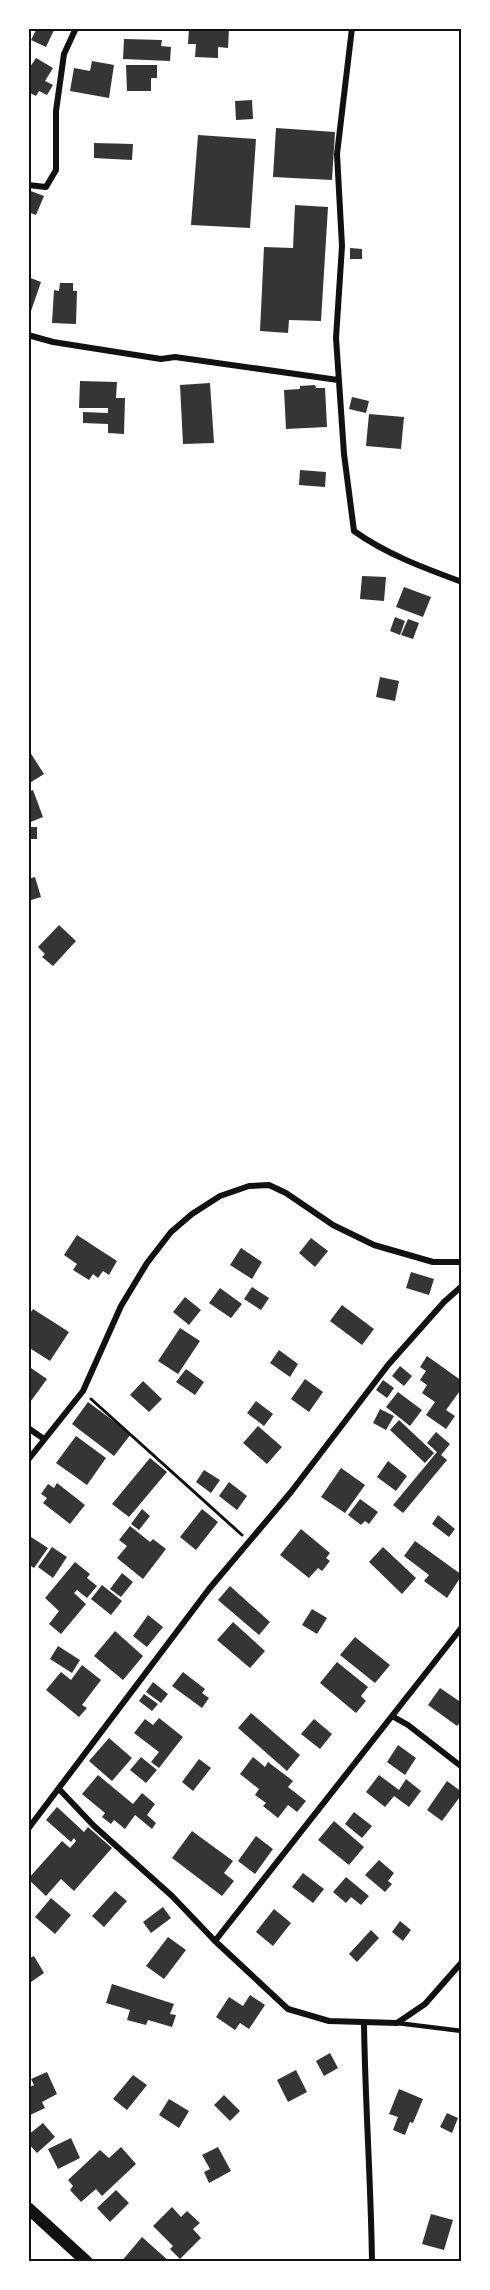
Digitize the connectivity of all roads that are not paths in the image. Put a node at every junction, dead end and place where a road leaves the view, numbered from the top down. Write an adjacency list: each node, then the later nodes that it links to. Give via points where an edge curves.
1 (76, 28): 3 (street, via 64,54 58,87 56,170 46,188)
2 (352, 28): 5 (street, via 337,154 342,246 336,338)
3 (28, 185)
4 (28, 335): 5 (street, via 161,359 175,357)
5 (338, 380): 6 (street, via 354,531 420,567)
6 (462, 582)
7 (462, 1262): 10 (street, via 433,1262 374,1245 269,1185 249,1186 220,1196 192,1214 147,1263 121,1306 83,1391)
8 (462, 1287): 15 (street, via 388,1365 209,1589)
9 (28, 1428): 10 (street)
10 (44, 1439): 11 (street)
11 (28, 1460)
12 (462, 1627): 13 (street)
13 (392, 1716): 14 (street); 17 (street)
14 (462, 1767)
15 (59, 1789): 16 (street); 17 (street)
16 (28, 1829)
17 (215, 1941): 19 (street, via 288,2009 329,2021)
18 (462, 1962): 20 (street, via 425,2004)
19 (364, 2023): 20 (street); 24 (street)
20 (398, 2023): 21 (lane)
21 (462, 2031)
22 (28, 2208): 23 (main road)
23 (87, 2262)
24 (372, 2262)

